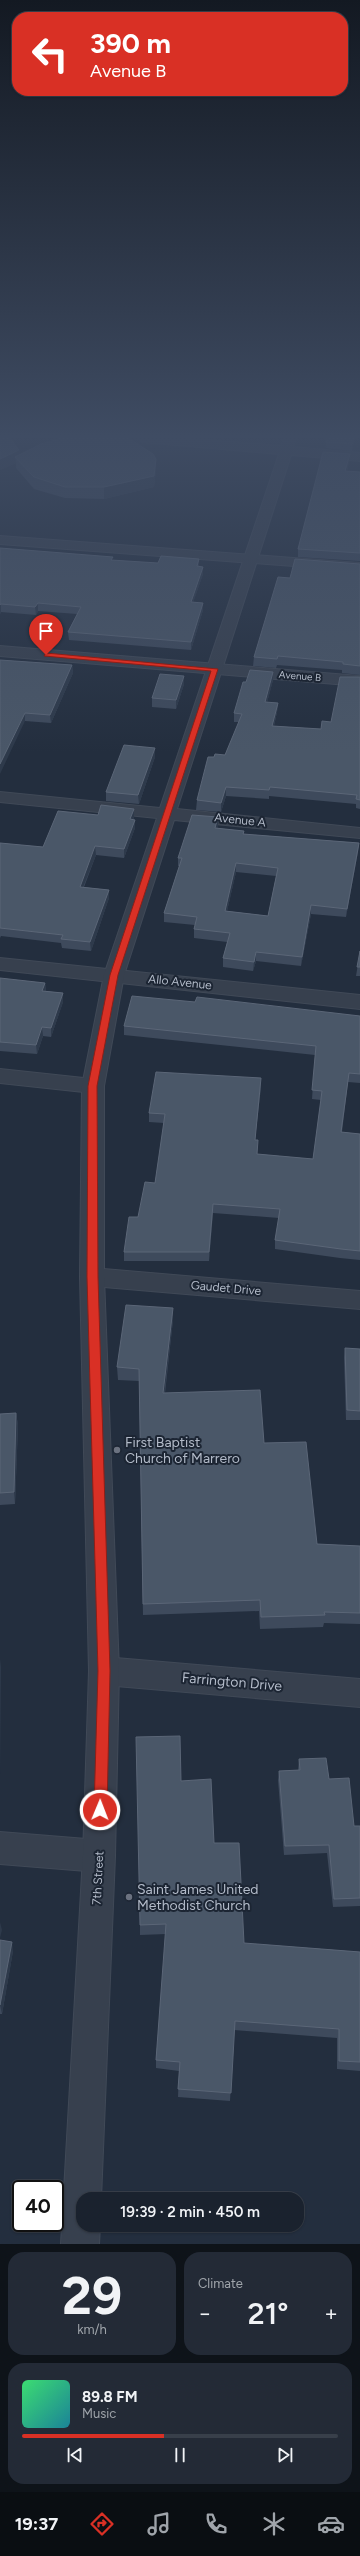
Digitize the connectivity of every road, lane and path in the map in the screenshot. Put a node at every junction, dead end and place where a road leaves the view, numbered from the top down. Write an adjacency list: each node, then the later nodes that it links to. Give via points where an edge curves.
1 (38, 543): 3 (street)
2 (255, 543): 3 (street, 7th Street)
3 (249, 558): 4 (street); 6 (street, 7th Street)
4 (360, 567)
5 (0, 651): 6 (street, Avenue B)
6 (215, 669): 7 (street, Avenue B); 9 (street, 7th Street)
7 (360, 681)
8 (0, 797): 9 (street, Avenue A)
9 (167, 813): 10 (street, Avenue A); 12 (street, 7th Street)
10 (360, 833)
11 (0, 964): 12 (street, Allo Avenue)
12 (114, 975): 13 (street, Allo Avenue); 15 (street, 7th Street)
13 (360, 1002)
14 (0, 1076): 15 (street)
15 (93, 1086): 16 (street, 7th Street)
16 (92, 1277): 17 (street, Gaudet Drive); 18 (street, 7th Street)
17 (360, 1300)
18 (104, 1671): 19 (street, Farrington Drive); 21 (street, 7th Street)
19 (360, 1693)
20 (0, 1848): 21 (street)
21 (99, 1856): 22 (street, 7th Street)
22 (80, 2244)

